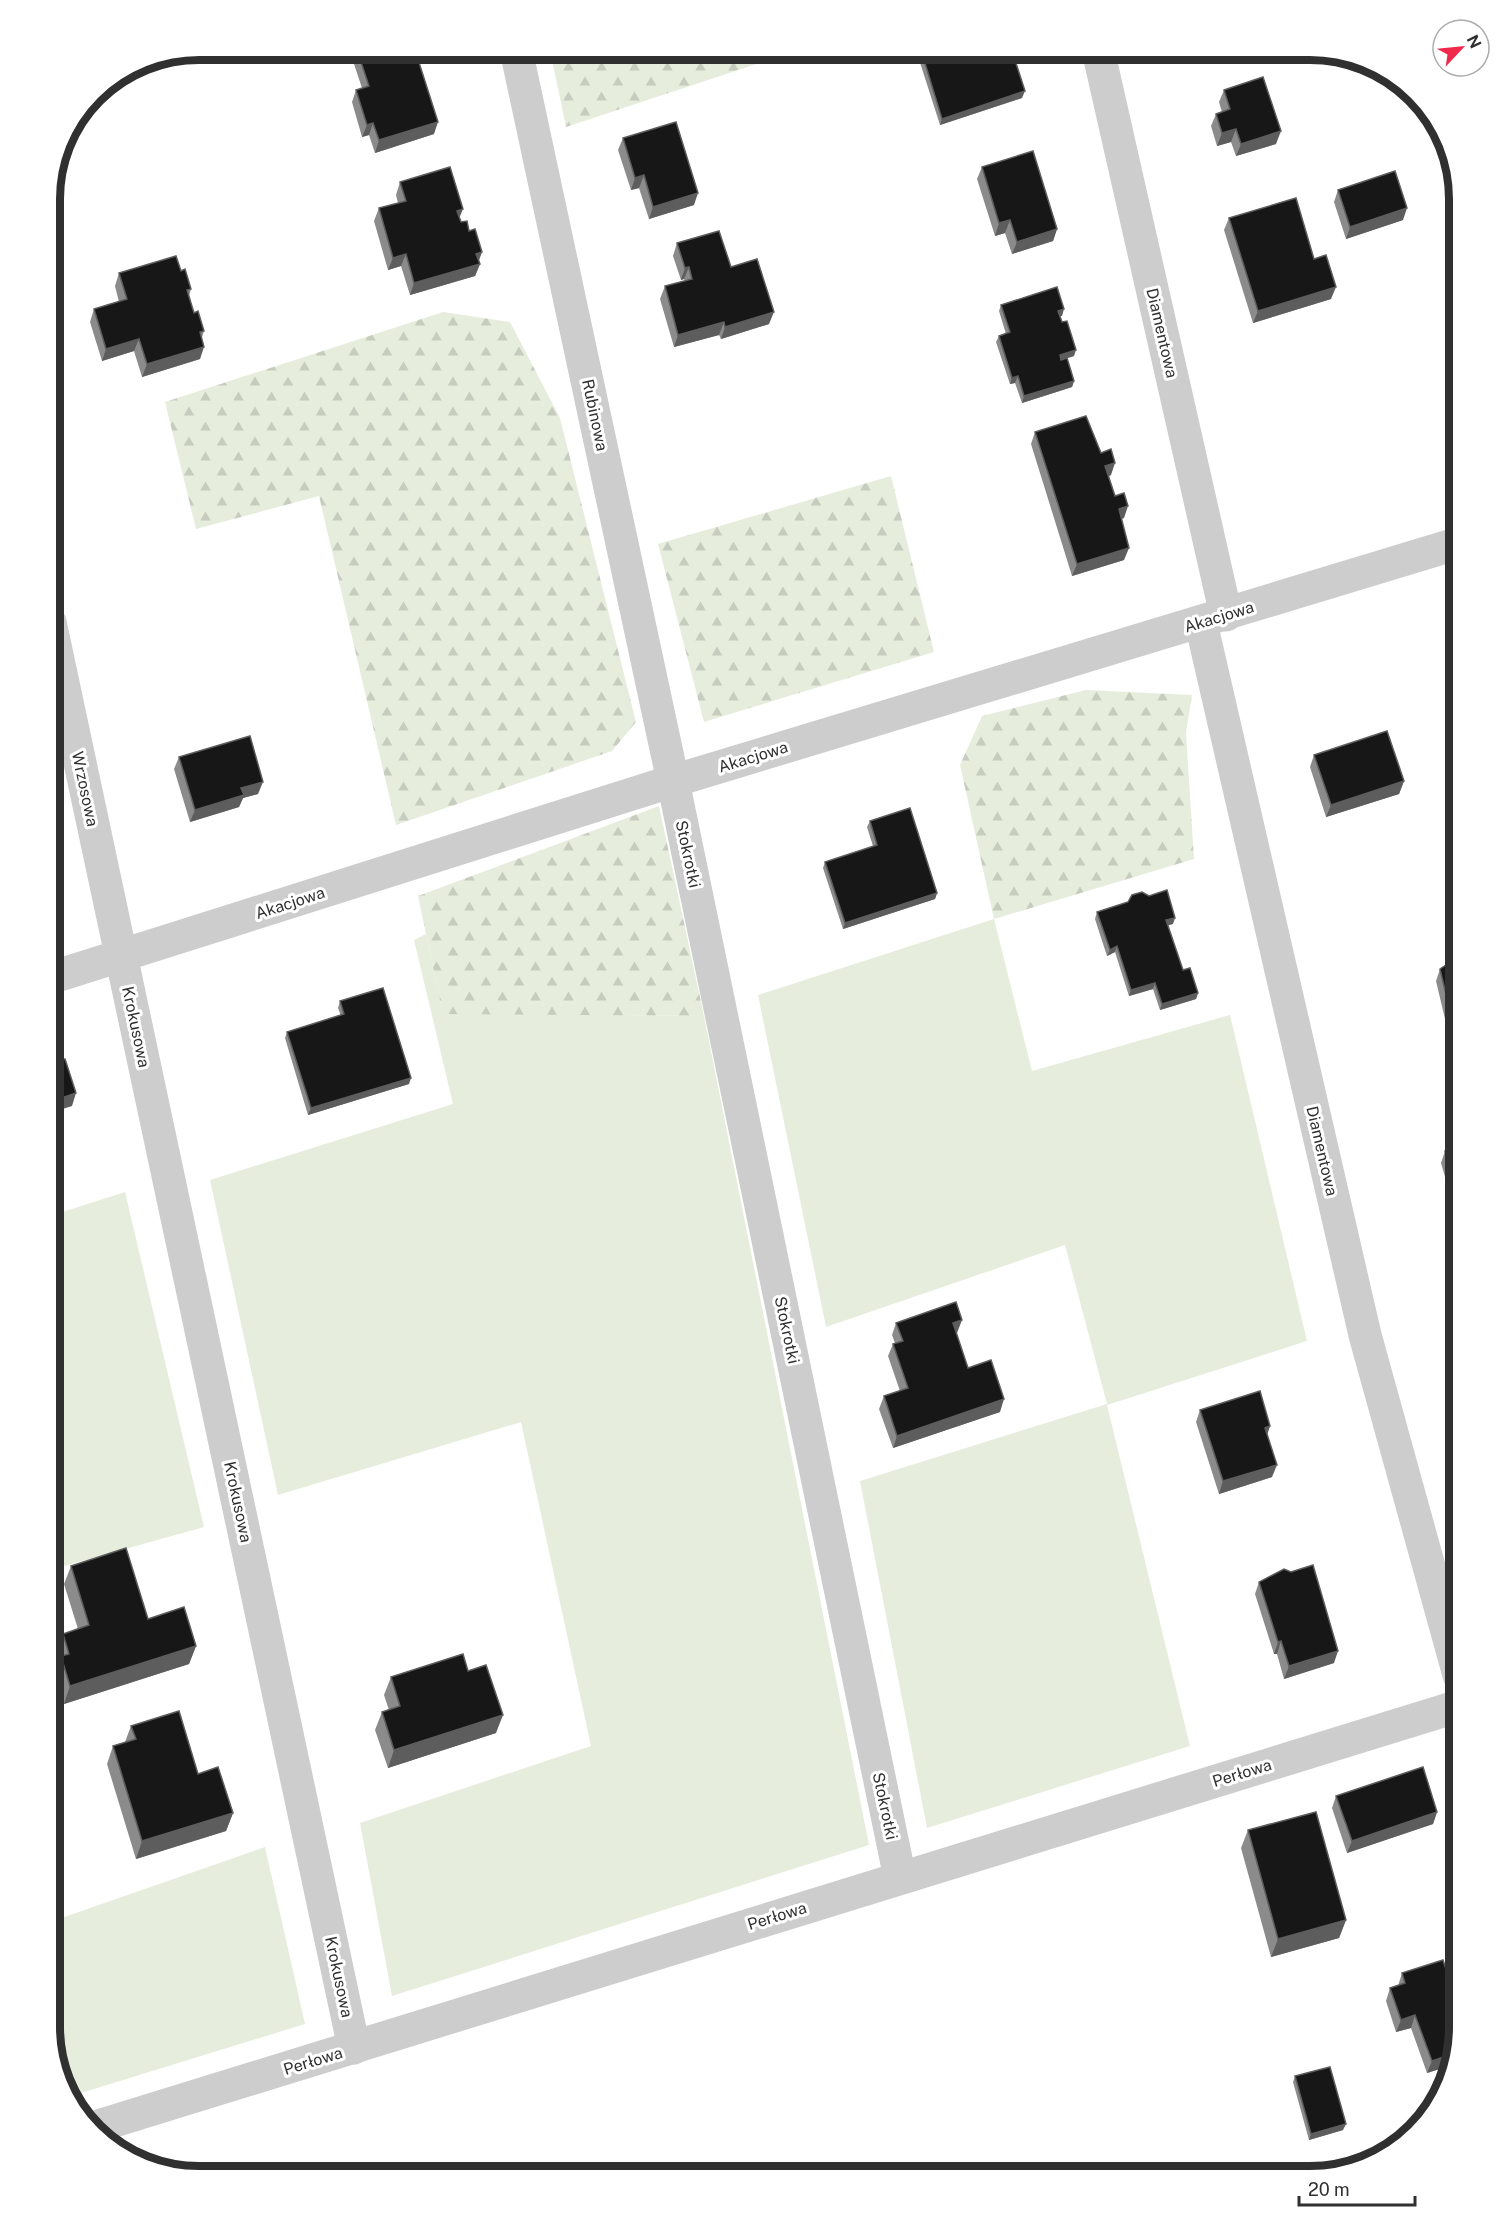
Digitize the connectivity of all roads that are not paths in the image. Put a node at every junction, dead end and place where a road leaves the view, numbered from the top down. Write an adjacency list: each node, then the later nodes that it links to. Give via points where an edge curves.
1 (518, 60): 6 (street, Rubinowa)
2 (1100, 60): 4 (street, Diamentowa)
3 (1449, 546): 4 (street, Akacjowa)
4 (1213, 619): 6 (street, Akacjowa); 9 (street, Diamentowa, via 1365,1335)
5 (60, 669): 7 (street, Wrzosowa)
6 (673, 781): 7 (street, Akacjowa); 11 (street, Stokrotki)
7 (121, 956): 8 (street, Akacjowa); 12 (street, Krokusowa)
8 (60, 975)
9 (1449, 1636)
10 (1449, 1709): 11 (street, Perłowa)
11 (900, 1878): 12 (street, Perłowa)
12 (354, 2048): 13 (street, Perłowa)
13 (101, 2125)

